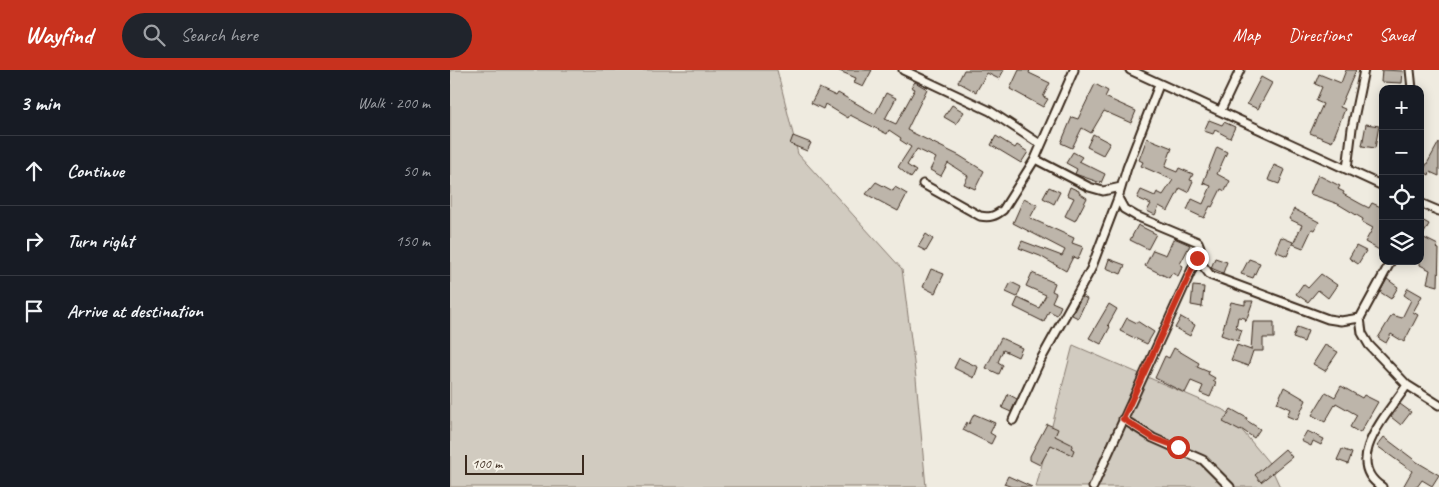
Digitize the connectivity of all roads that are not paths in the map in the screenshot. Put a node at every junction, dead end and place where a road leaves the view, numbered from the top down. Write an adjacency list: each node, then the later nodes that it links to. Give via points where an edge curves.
1 (903, 70): 10 (street, via 990,111)
2 (1074, 70): 10 (street)
3 (1130, 70): 7 (street)
4 (1240, 70): 9 (street)
5 (1364, 70): 12 (street)
6 (1410, 70): 8 (street)
7 (1159, 85): 9 (street); 15 (street)
8 (1412, 85)
9 (1221, 110): 12 (street)
10 (1040, 144): 11 (street)
11 (1035, 159): 13 (street, via 1003,210 988,218); 15 (street, via 1089,187 1103,190)
12 (1347, 169): 14 (street)
13 (923, 184)
14 (1379, 184)
15 (1120, 187): 16 (street)
16 (1118, 198): 19 (street, via 1124,209 1136,216 1198,242); 25 (street, via 1086,281 1040,361)
17 (1424, 206): 18 (street)
18 (1439, 211)
19 (1197, 258): 21 (street, via 1210,275 1328,319); 24 (street)
20 (1389, 265): 21 (street)
21 (1360, 318): 22 (street, via 1362,333 1369,346)
22 (1407, 385): 23 (street); 28 (street, via 1366,447 1367,472)
23 (1439, 405)
24 (1123, 419): 26 (street); 27 (street, via 1153,438 1203,460)
25 (1013, 420)
26 (1093, 487)
27 (1230, 487)
28 (1382, 487)

